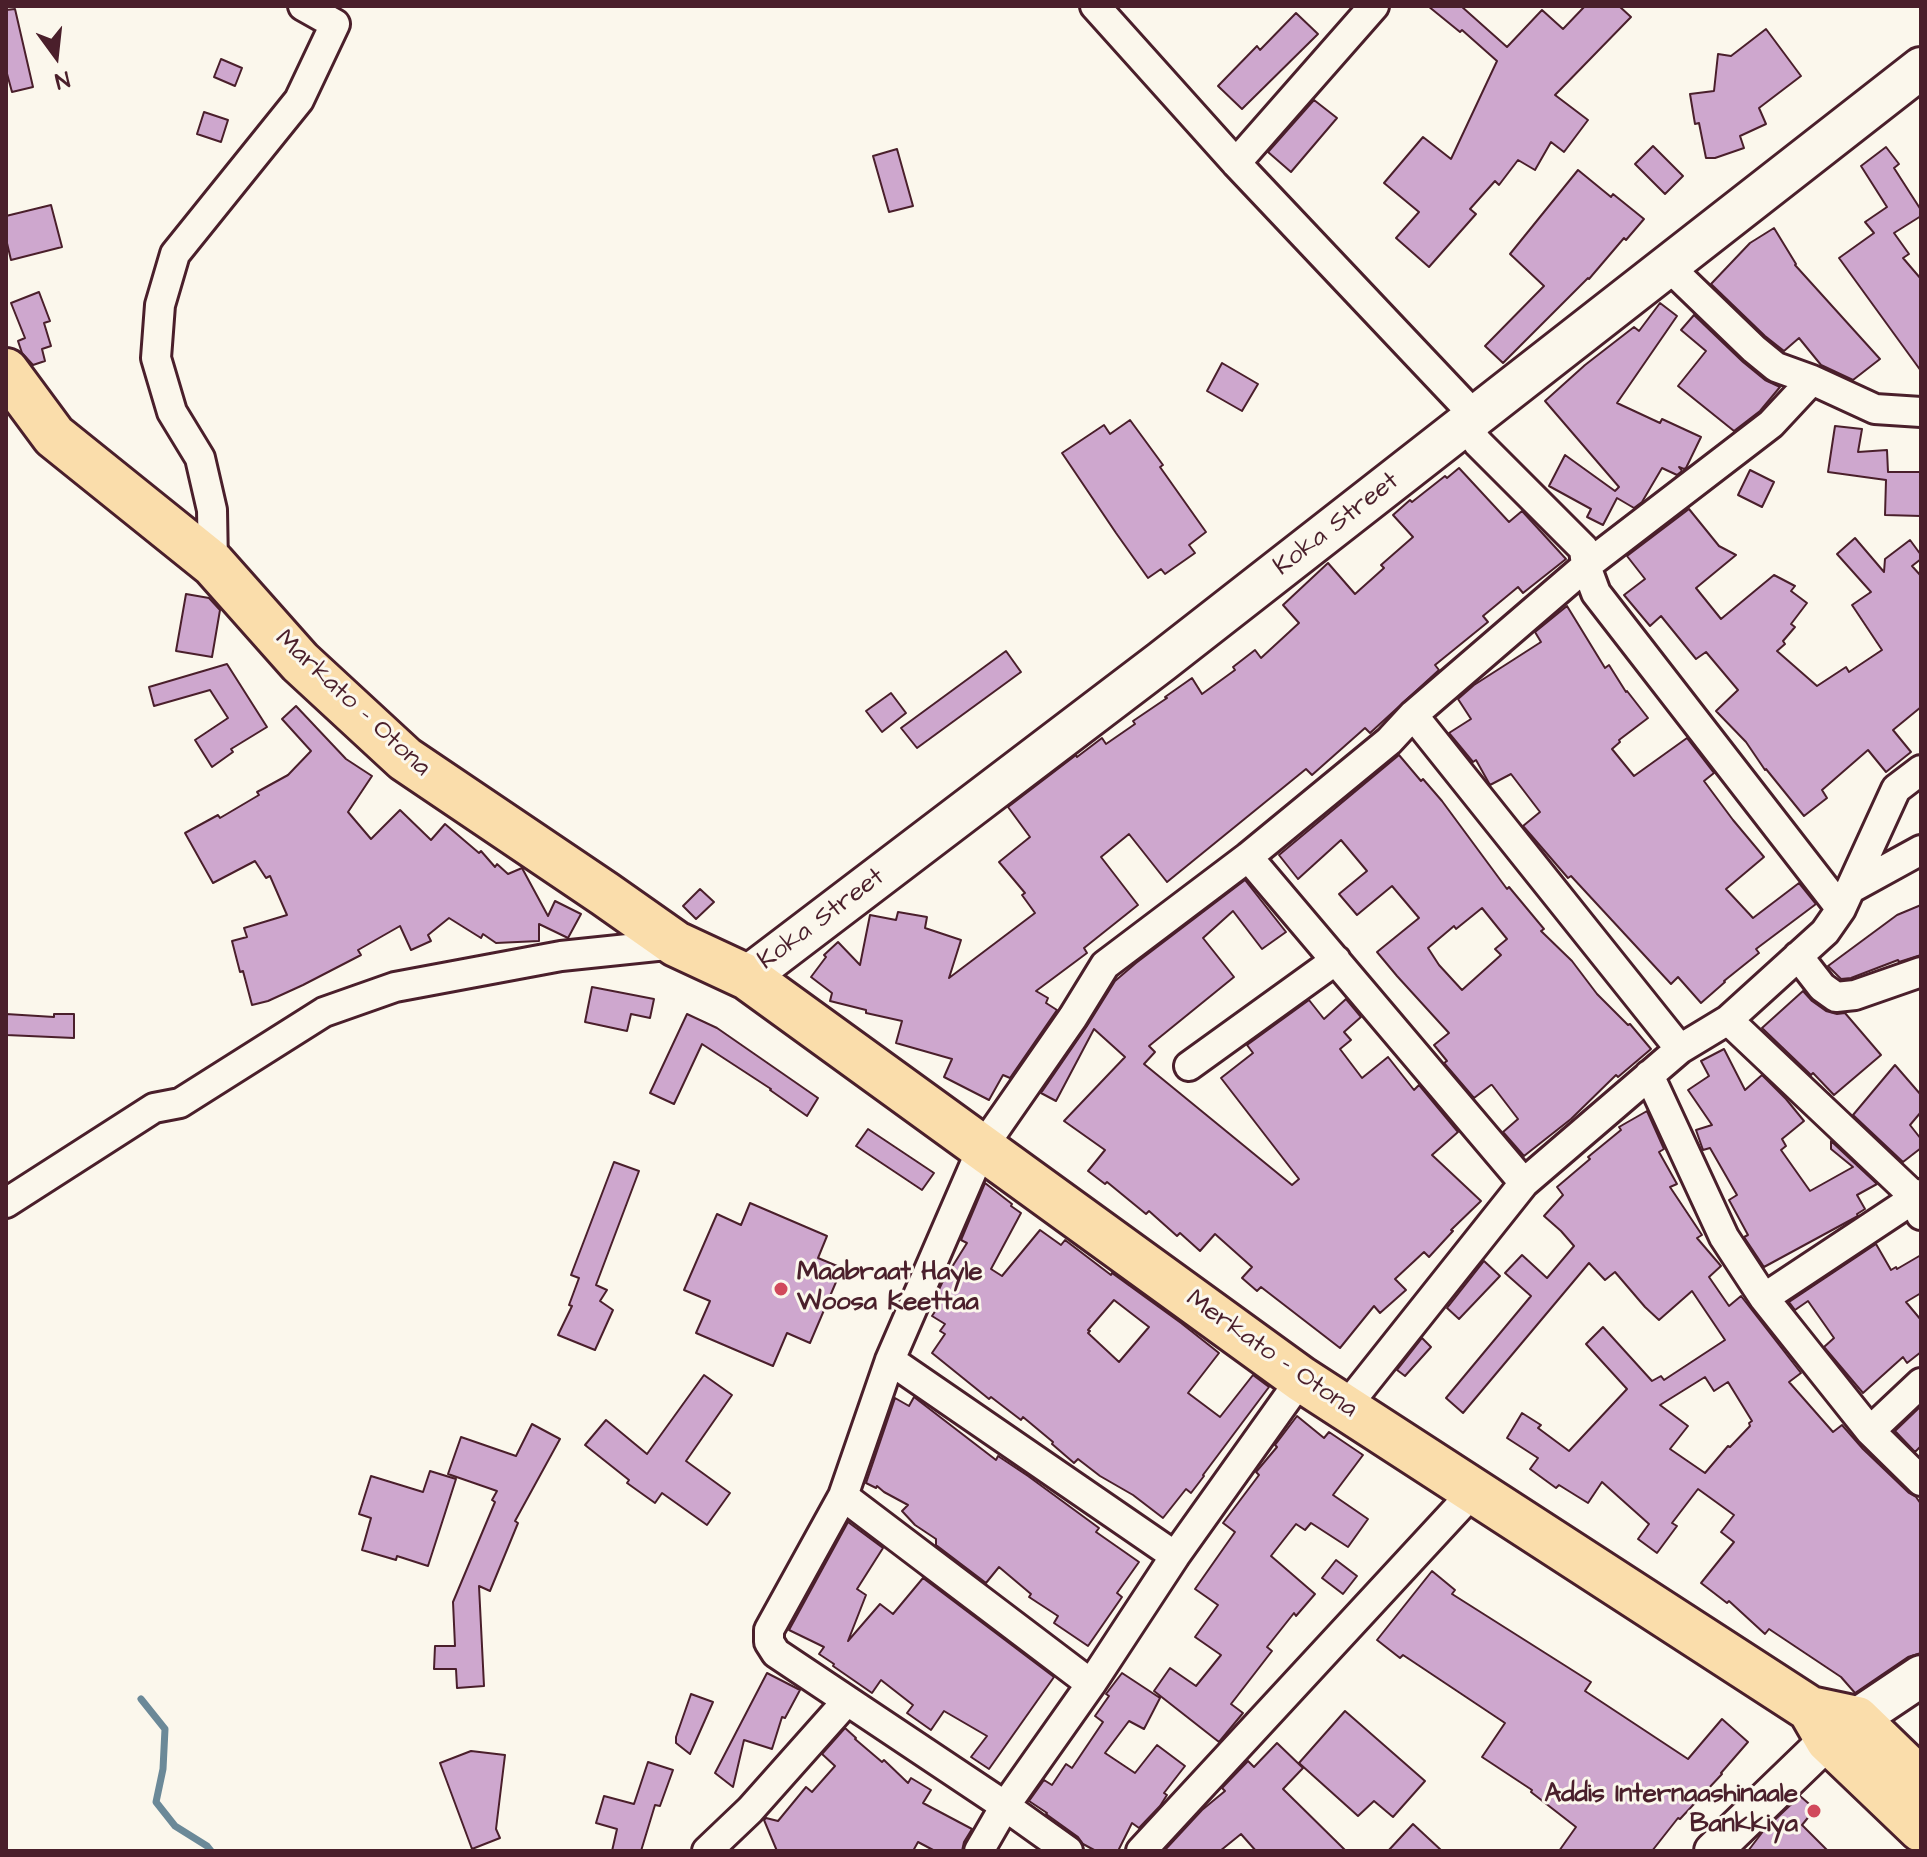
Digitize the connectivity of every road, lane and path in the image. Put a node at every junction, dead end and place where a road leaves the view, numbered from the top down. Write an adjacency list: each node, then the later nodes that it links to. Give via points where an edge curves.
1 (303, 6): 11 (street, via 335,24 299,100 175,254 160,305 156,358 172,412 200,458 212,510)
2 (1095, 6): 5 (street)
3 (1374, 6): 5 (street)
4 (1921, 68): 6 (main road, Koka Street)
5 (1236, 163): 10 (street)
6 (1668, 266): 8 (street, via 1776,367); 10 (main road, Koka Street)
7 (6, 371): 11 (main road, Markato - Otona, via 54,436)
8 (1812, 380): 9 (street, via 1875,409); 12 (street, via 1771,424)
9 (1921, 412)
10 (1471, 421): 12 (street, via 1478,443 1584,549); 22 (main road, Koka Street)
11 (213, 564): 18 (main road, Markato - Otona, via 300,662 405,759)
12 (1586, 566): 13 (street); 17 (street, via 1596,593)
13 (1413, 715): 16 (street, via 1389,741); 24 (street)
14 (1921, 770): 17 (street, via 1896,789)
15 (1921, 850): 17 (street)
16 (1248, 857): 20 (street); 27 (street, via 1105,965)
17 (1846, 899): 19 (street, via 1825,932)
18 (676, 944): 22 (main road, Markato - Otona); 30 (street, via 561,956 395,987 324,1012)
19 (1798, 956): 21 (street, via 1836,997); 23 (street)
20 (1336, 960): 25 (street); 28 (street)
21 (1921, 972)
22 (747, 977): 27 (main road, Merkato - Otona)
23 (1728, 1020): 24 (street); 29 (street)
24 (1680, 1049): 26 (street)
25 (1189, 1066)
26 (1649, 1075): 28 (street); 31 (street, via 1724,1237)
27 (982, 1148): 32 (street); 33 (main road, Merkato - Otona)
28 (1524, 1183): 35 (street)
29 (1919, 1202): 31 (street)
30 (6, 1203)
31 (1764, 1298): 36 (street)
32 (890, 1360): 39 (street); 40 (street)
33 (1301, 1379): 35 (main road, Merkato - Otona); 40 (street)
34 (1921, 1383): 36 (street)
35 (1345, 1408): 38 (main road, Merkato - Otona)
36 (1870, 1431): 37 (street)
37 (1921, 1481)
38 (1474, 1491): 44 (main road, Merkato - Otona); 51 (street)
39 (843, 1496): 42 (street); 43 (street, via 769,1630 769,1642 776,1653)
40 (1175, 1556): 42 (street)
41 (1921, 1676): 44 (main road)
42 (1091, 1684): 46 (street)
43 (847, 1701): 46 (street); 48 (street)
44 (1832, 1723): 45 (main road); 47 (main road); 52 (street)
45 (1921, 1781)
46 (1005, 1806): 49 (street); 50 (street)
47 (1921, 1829)
48 (707, 1851)
49 (979, 1851)
50 (1068, 1851)
51 (1141, 1851)
52 (1713, 1851)

